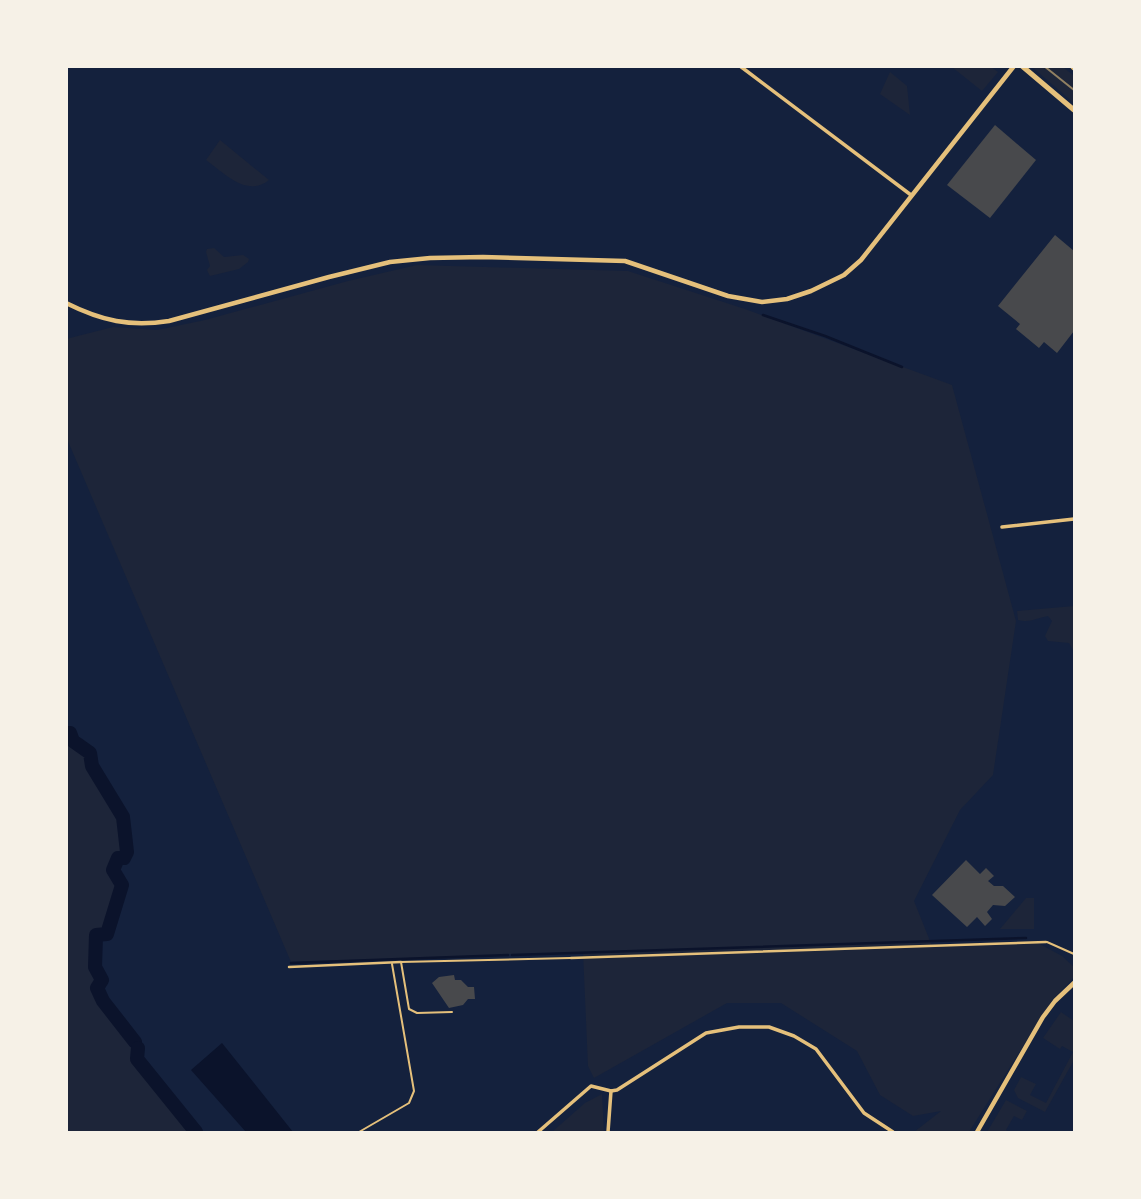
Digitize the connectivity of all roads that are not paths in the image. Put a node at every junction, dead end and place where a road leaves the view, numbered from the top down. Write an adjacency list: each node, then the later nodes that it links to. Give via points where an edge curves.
1 (740, 66): 5 (street)
2 (1014, 66): 5 (street)
3 (1022, 66): 4 (main road)
4 (1074, 110)
5 (911, 195): 6 (street, via 844,275 787,299 762,302 728,296 625,261 477,257 390,262 151,324 92,317)
6 (66, 303)
7 (1074, 519): 8 (street)
8 (1002, 527)
9 (1046, 942): 10 (lane); 11 (street)
10 (1074, 954)
11 (570, 958): 12 (lane)
12 (401, 962): 13 (street); 16 (lane, via 409,1009 416,1013)
13 (392, 963): 14 (street); 18 (lane, via 414,1091 409,1103)
14 (289, 967)
15 (1074, 983): 22 (street, via 1043,1017)
16 (453, 1012)
17 (611, 1092): 19 (street, via 590,1086); 20 (street); 21 (street, via 706,1033 769,1027 816,1049 864,1113)
18 (359, 1132)
19 (538, 1132)
20 (607, 1132)
21 (893, 1132)
22 (977, 1132)

